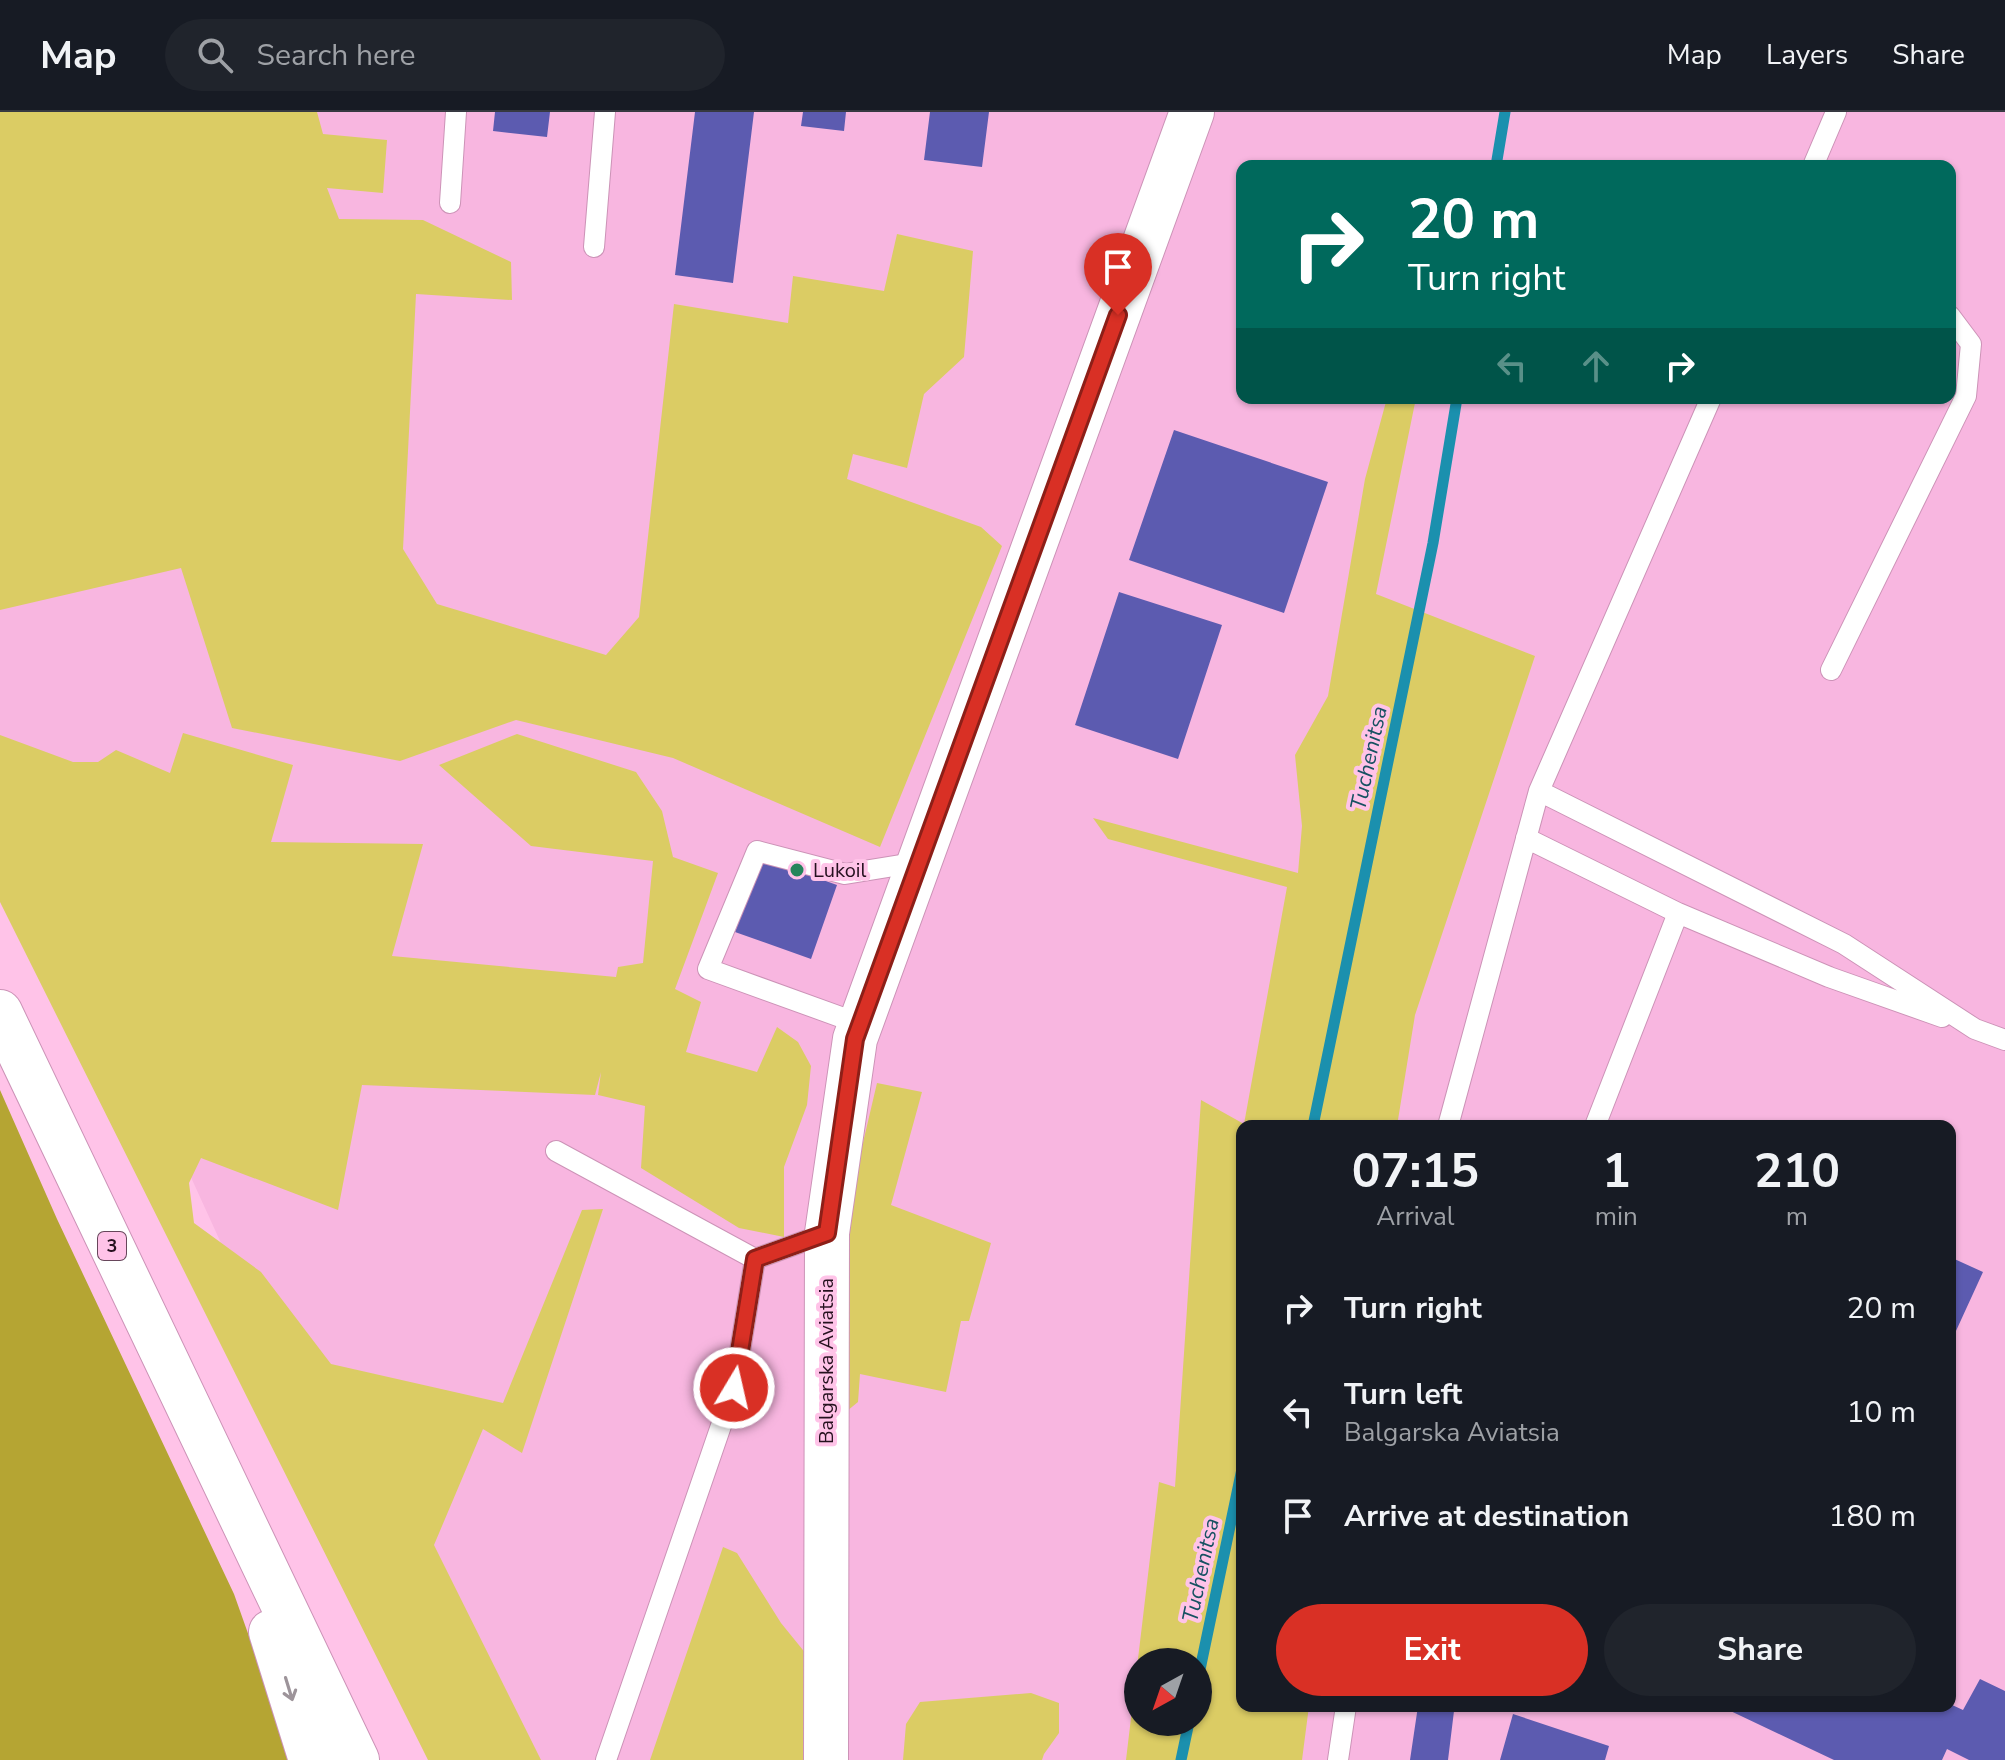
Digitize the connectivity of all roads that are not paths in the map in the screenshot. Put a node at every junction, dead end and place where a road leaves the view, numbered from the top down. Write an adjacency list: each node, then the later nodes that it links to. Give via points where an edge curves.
1 (456, 112): 6 (lane)
2 (605, 112): 7 (lane)
3 (1192, 112): 13 (main road, Balgarska Aviatsia)
4 (1836, 112): 5 (lane)
5 (1818, 160)
6 (450, 203)
7 (594, 247)
8 (1956, 324): 10 (lane, via 1971,344 1966,396)
9 (1708, 404): 11 (lane)
10 (1831, 670)
11 (1539, 791): 12 (lane); 17 (lane, via 1844,944)
12 (1526, 838): 14 (lane); 19 (lane)
13 (919, 862): 16 (main road, Balgarska Aviatsia); 16 (lane, via 845,874 757,851 708,969)
14 (1678, 913): 17 (lane, via 1829,977); 20 (lane)
15 (0, 1012): 24 (main road, 3)
16 (860, 1024): 22 (main road, Balgarska Aviatsia)
17 (1975, 1029): 18 (lane)
18 (2005, 1040)
19 (1450, 1120)
20 (1597, 1120)
21 (556, 1151): 23 (lane)
22 (827, 1233): 23 (lane); 29 (main road, Balgarska Aviatsia)
23 (755, 1259): 28 (lane, via 734,1388)
24 (225, 1481): 26 (main road, one-way to 26); 27 (main road, 3)
25 (1345, 1712): 30 (lane)
26 (311, 1760)
27 (357, 1760)
28 (606, 1760)
29 (826, 1760)
30 (1338, 1760)

